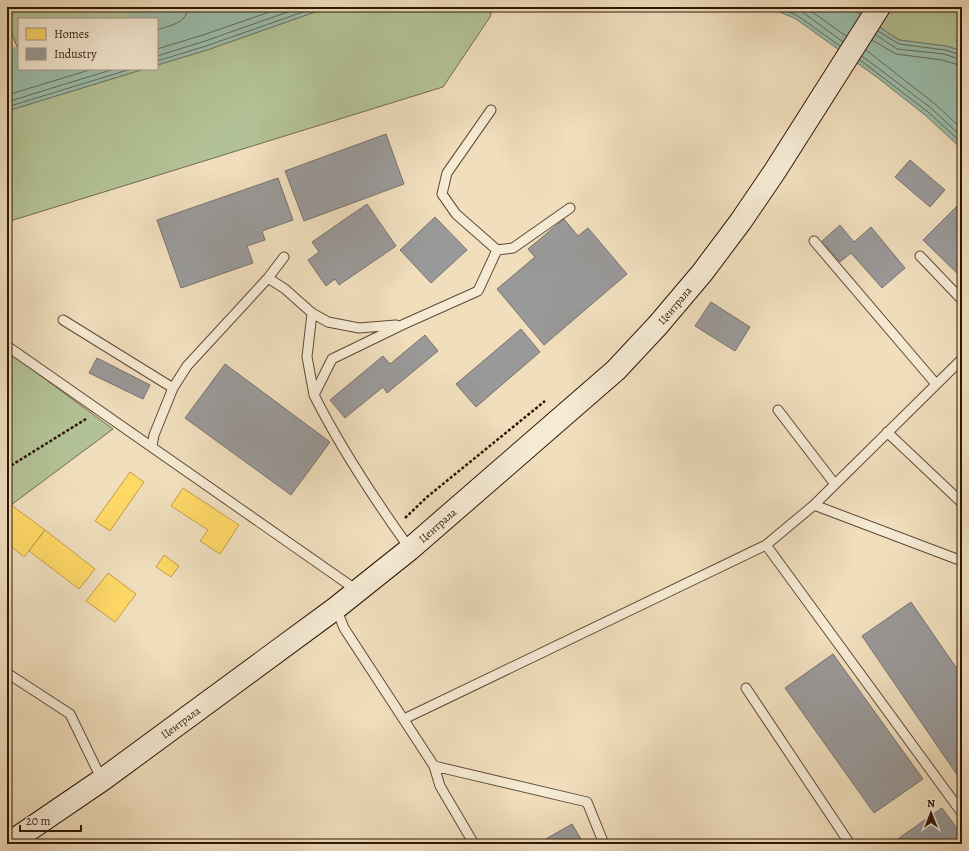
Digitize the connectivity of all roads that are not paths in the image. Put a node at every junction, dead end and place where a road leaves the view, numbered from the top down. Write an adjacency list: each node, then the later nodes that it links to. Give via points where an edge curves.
1 (879, 7): 25 (main road, Централа, via 741,221 658,325 616,370)
2 (491, 110): 5 (lane, via 447,173 442,194 456,214)
3 (570, 208): 5 (lane, via 513,248)
4 (814, 241): 15 (lane)
5 (497, 250): 12 (lane, via 478,291)
6 (920, 256): 9 (lane)
7 (284, 257): 8 (lane)
8 (268, 278): 10 (lane); 16 (lane, via 186,366)
9 (962, 300)
10 (312, 313): 12 (lane, via 328,322 359,328); 17 (lane, via 307,357)
11 (62, 320): 16 (lane)
12 (402, 325): 17 (lane, via 332,359)
13 (7, 346): 20 (lane)
14 (962, 359): 15 (lane)
15 (936, 384): 19 (lane)
16 (173, 388): 20 (lane)
17 (314, 395): 25 (lane, via 332,430)
18 (778, 410): 21 (lane)
19 (887, 432): 21 (lane); 22 (lane)
20 (152, 446): 27 (lane)
21 (834, 483): 23 (lane)
22 (962, 503)
23 (814, 505): 24 (lane); 26 (lane)
24 (766, 545): 31 (lane); 34 (lane)
25 (410, 549): 27 (main road, Централа)
26 (962, 561)
27 (358, 591): 28 (main road, Централа)
28 (336, 608): 31 (lane, via 344,628); 33 (main road, Централа)
29 (7, 673): 33 (lane, via 70,714)
30 (746, 688): 38 (lane)
31 (404, 719): 32 (lane)
32 (434, 766): 36 (lane, via 440,786); 37 (lane, via 587,802)
33 (102, 780): 35 (main road, Централа)
34 (962, 813)
35 (8, 844)
36 (474, 844)
37 (604, 844)
38 (850, 844)

